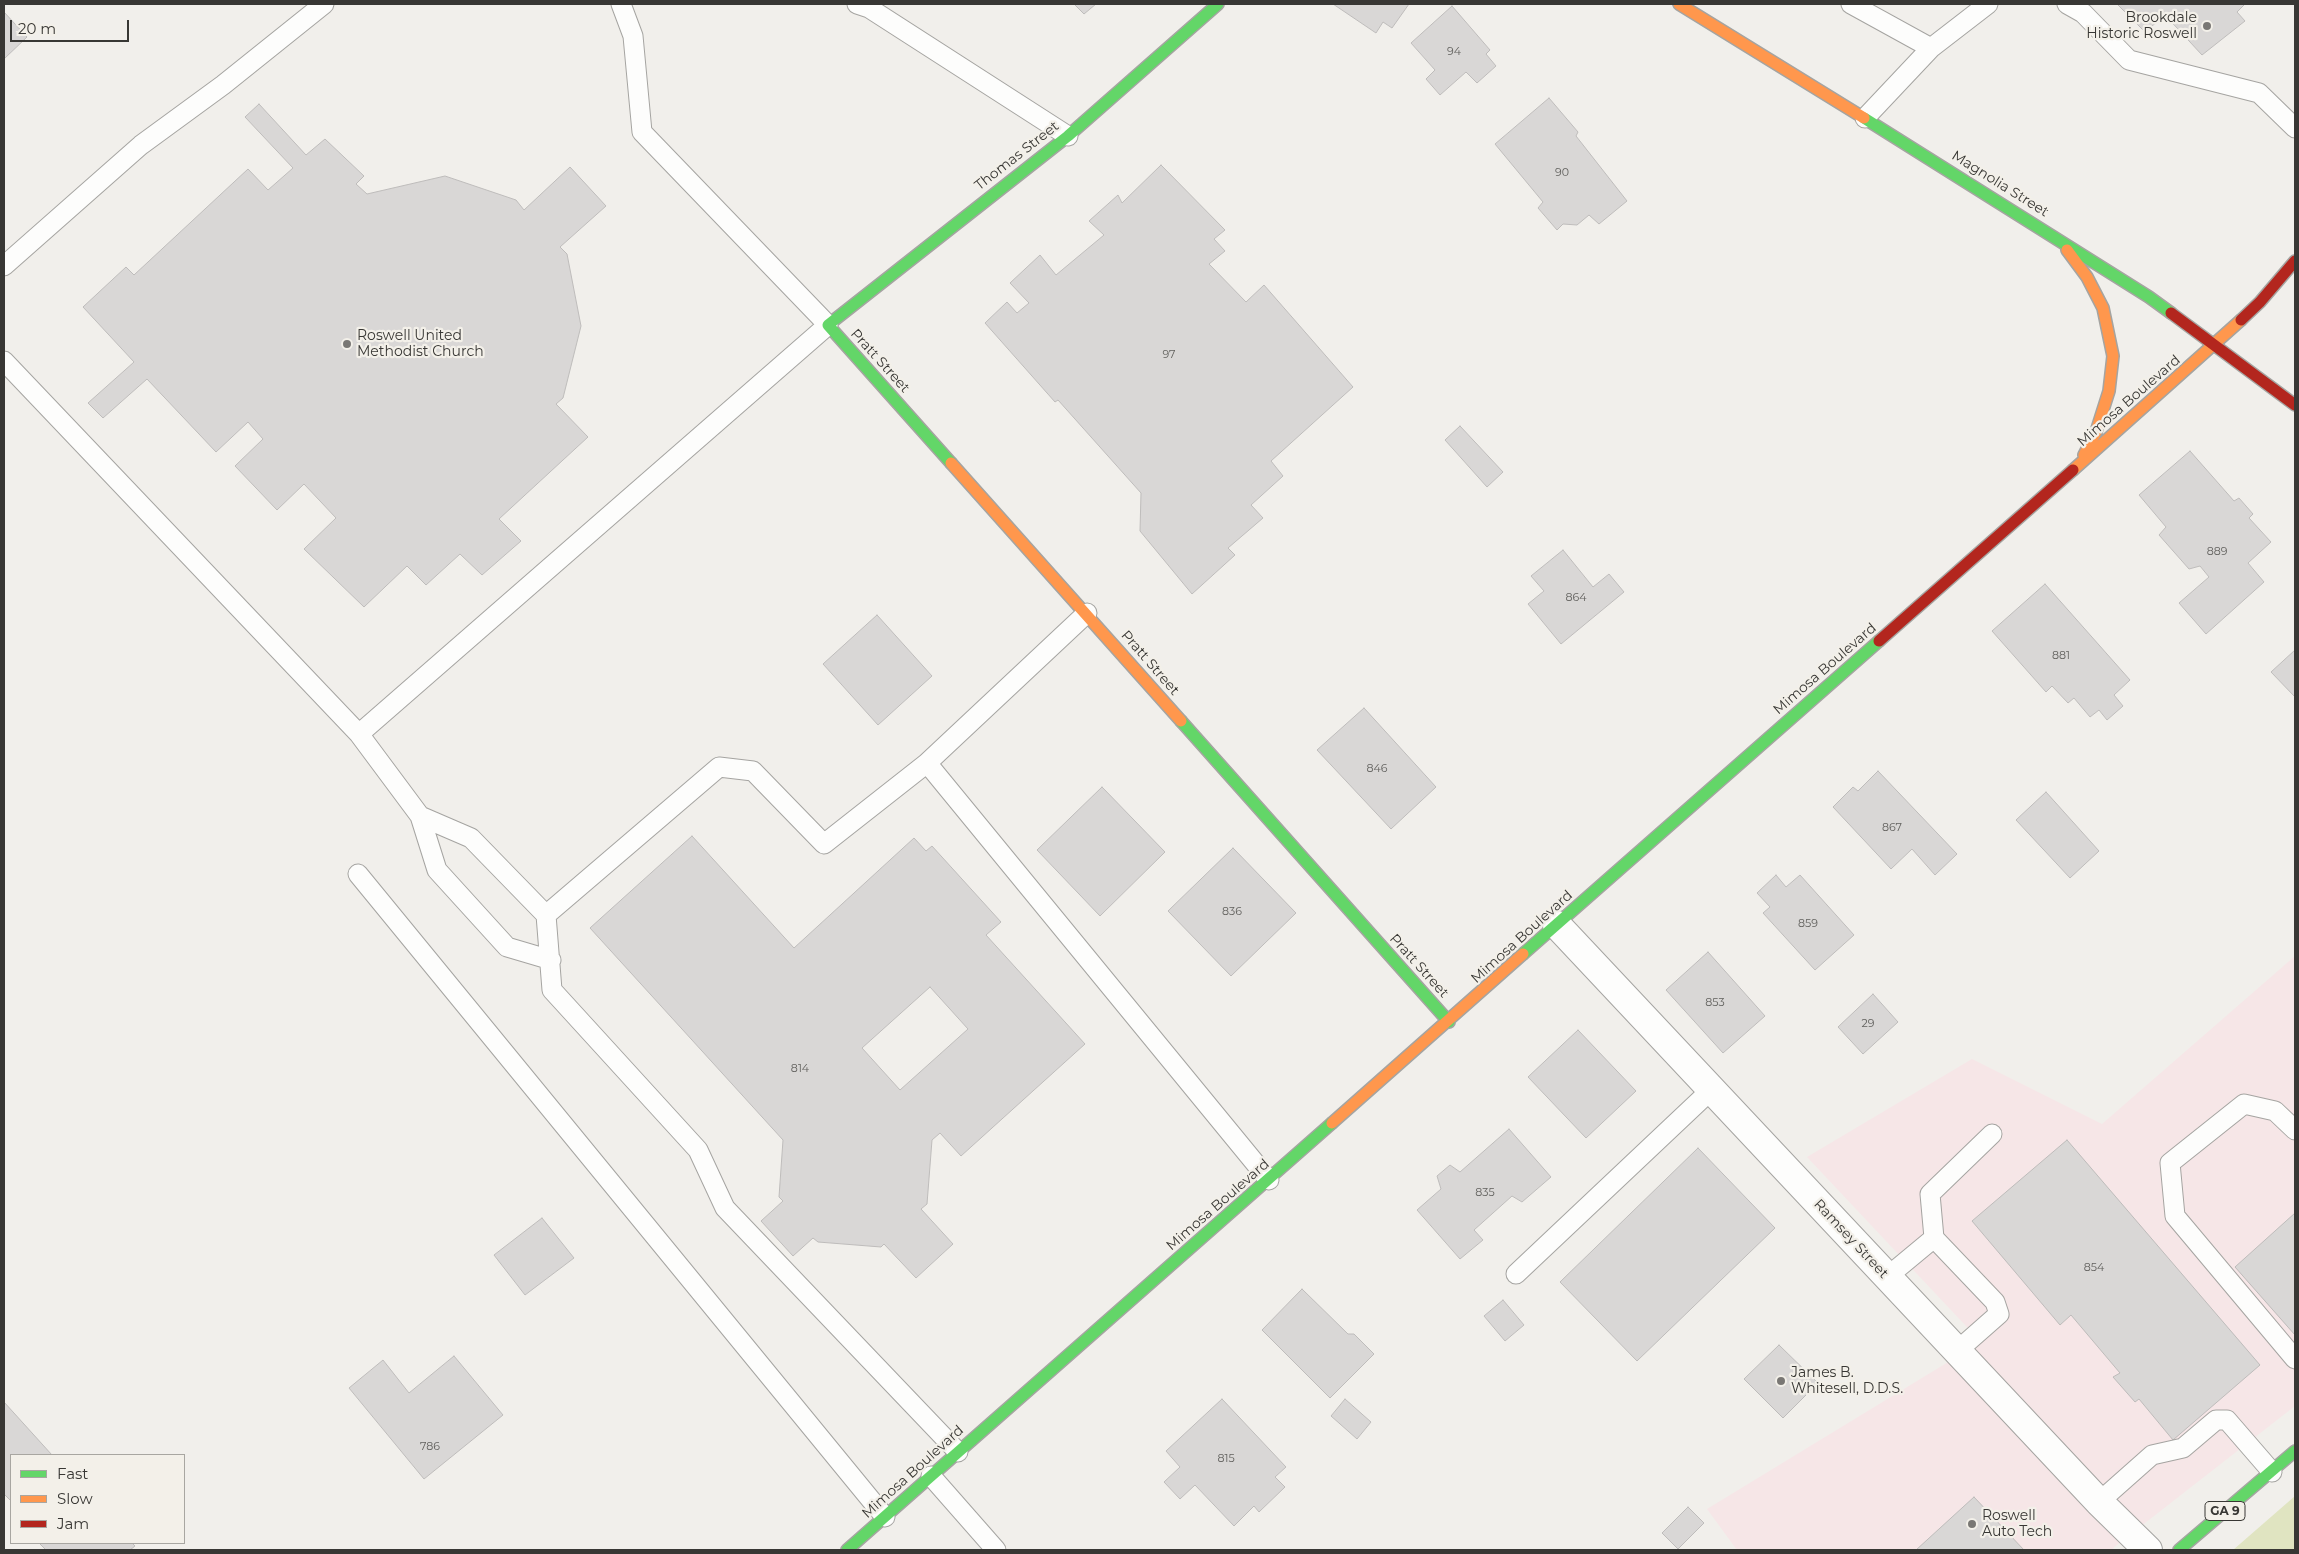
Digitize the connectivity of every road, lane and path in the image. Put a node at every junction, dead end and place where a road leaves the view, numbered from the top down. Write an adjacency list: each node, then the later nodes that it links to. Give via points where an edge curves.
1 (324, 4): 15 (lane, via 223,85 140,145)
2 (620, 4): 16 (lane, via 633,36 642,132)
3 (857, 4): 12 (lane, via 869,8)
4 (1218, 4): 12 (main road, Thomas Street)
5 (1679, 4): 10 (main road, Magnolia Street)
6 (1851, 4): 9 (lane)
7 (1988, 4): 9 (lane)
8 (2067, 4): 11 (lane, via 2083,13 2129,60 2259,93)
9 (1931, 48): 10 (lane)
10 (1865, 118): 13 (main road, Magnolia Street)
11 (2295, 128)
12 (1068, 136): 16 (main road, Thomas Street)
13 (2058, 239): 17 (main road, Magnolia Street, via 2149,297); 20 (main road, via 2086,277 2103,308 2113,356 2109,391 2096,432)
14 (2295, 261): 17 (main road, Mimosa Boulevard, via 2260,302)
15 (4, 266)
16 (828, 325): 21 (main road, Pratt Street); 22 (lane)
17 (2215, 345): 19 (main road, Magnolia Street); 20 (main road, Mimosa Boulevard)
18 (4, 361): 22 (lane)
19 (2295, 405)
20 (2079, 464): 27 (main road, Mimosa Boulevard)
21 (1087, 613): 23 (lane); 29 (main road, Pratt Street)
22 (358, 734): 24 (lane)
23 (928, 764): 26 (lane, via 824,844 753,771 719,767); 33 (lane)
24 (420, 816): 26 (lane, via 471,838); 28 (lane, via 437,870 507,947)
25 (358, 874): 44 (lane)
26 (546, 914): 28 (lane)
27 (1557, 925): 29 (main road, Mimosa Boulevard); 30 (street, Ramsey Street)
28 (550, 960): 40 (lane, via 552,990 698,1150 725,1208)
29 (1448, 1022): 33 (main road, Mimosa Boulevard)
30 (1712, 1090): 35 (lane); 36 (street, Ramsey Street)
31 (2295, 1130): 38 (lane, via 2275,1111 2244,1104 2170,1163 2175,1216)
32 (1992, 1134): 34 (lane, via 1930,1194)
33 (1269, 1180): 40 (main road, Mimosa Boulevard)
34 (1934, 1238): 36 (lane); 37 (lane, via 1995,1302 1999,1314)
35 (1516, 1274)
36 (1887, 1277): 37 (street, Ramsey Street)
37 (1957, 1351): 43 (street, Ramsey Street)
38 (2295, 1359)
39 (2295, 1451): 41 (main road, GA 9)
40 (958, 1452): 42 (main road, Mimosa Boulevard)
41 (2272, 1472): 43 (lane, via 2227,1420 2216,1420 2183,1448 2152,1455); 48 (main road, GA 9)
42 (931, 1476): 44 (main road, Mimosa Boulevard); 46 (lane)
43 (2099, 1502): 47 (street, Ramsey Street)
44 (885, 1517): 45 (main road, Mimosa Boulevard)
45 (848, 1550)
46 (996, 1550)
47 (2148, 1550)
48 (2179, 1550)

